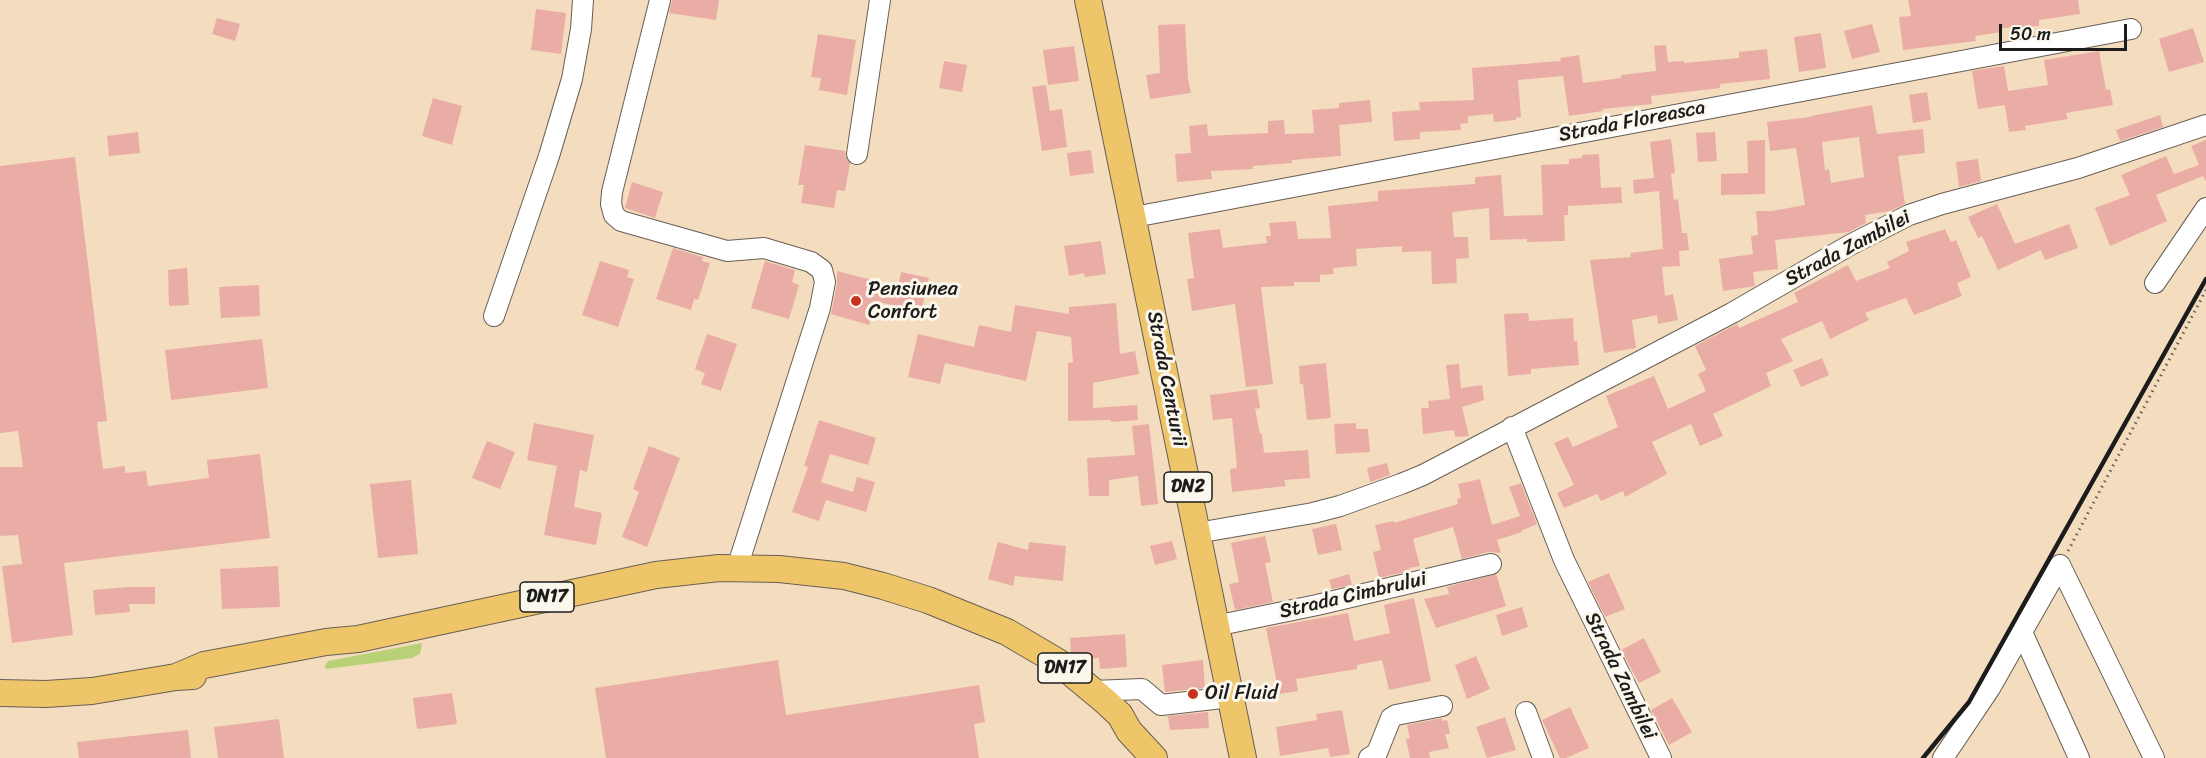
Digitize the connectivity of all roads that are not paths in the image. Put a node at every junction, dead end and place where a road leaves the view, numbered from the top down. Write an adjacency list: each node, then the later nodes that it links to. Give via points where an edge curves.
1 (583, 0): 11 (street, via 572,79)
2 (660, 0): 15 (street, via 612,192 614,215 621,221 727,251 764,248 811,262 822,270 825,282)
3 (880, 0): 7 (street)
4 (1088, 0): 9 (main road, Strada Centurii / DN2)
5 (2131, 29): 9 (street, Strada Floreasca)
6 (2206, 124): 12 (street, Strada Zambilei, via 2078,168 1909,215 1732,313)
7 (857, 154)
8 (2206, 208): 10 (street)
9 (1134, 217): 13 (main road, Strada Centurii / DN2)
10 (2155, 283)
11 (494, 316)
12 (1512, 427): 13 (street, Strada Zambilei, via 1423,475 1377,494 1313,513); 29 (street, Strada Zambilei, via 1564,560)
13 (1197, 533): 17 (main road, Strada Centurii / DN2)
14 (1491, 564): 17 (street, Strada Cimbrului)
15 (737, 568): 16 (main road, DN17, via 844,576 928,600); 20 (main road, DN17, via 656,575 358,639 314,655 205,676 92,691)
16 (986, 625): 19 (main road, DN17, via 1007,632 1050,657); 24 (main road, DN17, via 1001,640)
17 (1215, 626): 21 (main road, Strada Centurii / DN2)
18 (2022, 632): 30 (street, via 1990,688); 31 (street); 32 (street, via 2060,565)
19 (1093, 691): 21 (street, via 1142,689 1161,705); 24 (main road, DN17, via 1120,715)
20 (0, 693)
21 (1231, 697): 25 (main road, Strada Centurii / DN2)
22 (1442, 706): 27 (street, via 1391,718 1377,753)
23 (1526, 712): 28 (street)
24 (1129, 731): 26 (main road, DN17)
25 (1242, 757)
26 (1154, 758)
27 (1369, 758)
28 (1543, 758)
29 (1661, 758)
30 (1942, 758)
31 (2079, 758)
32 (2154, 758)

